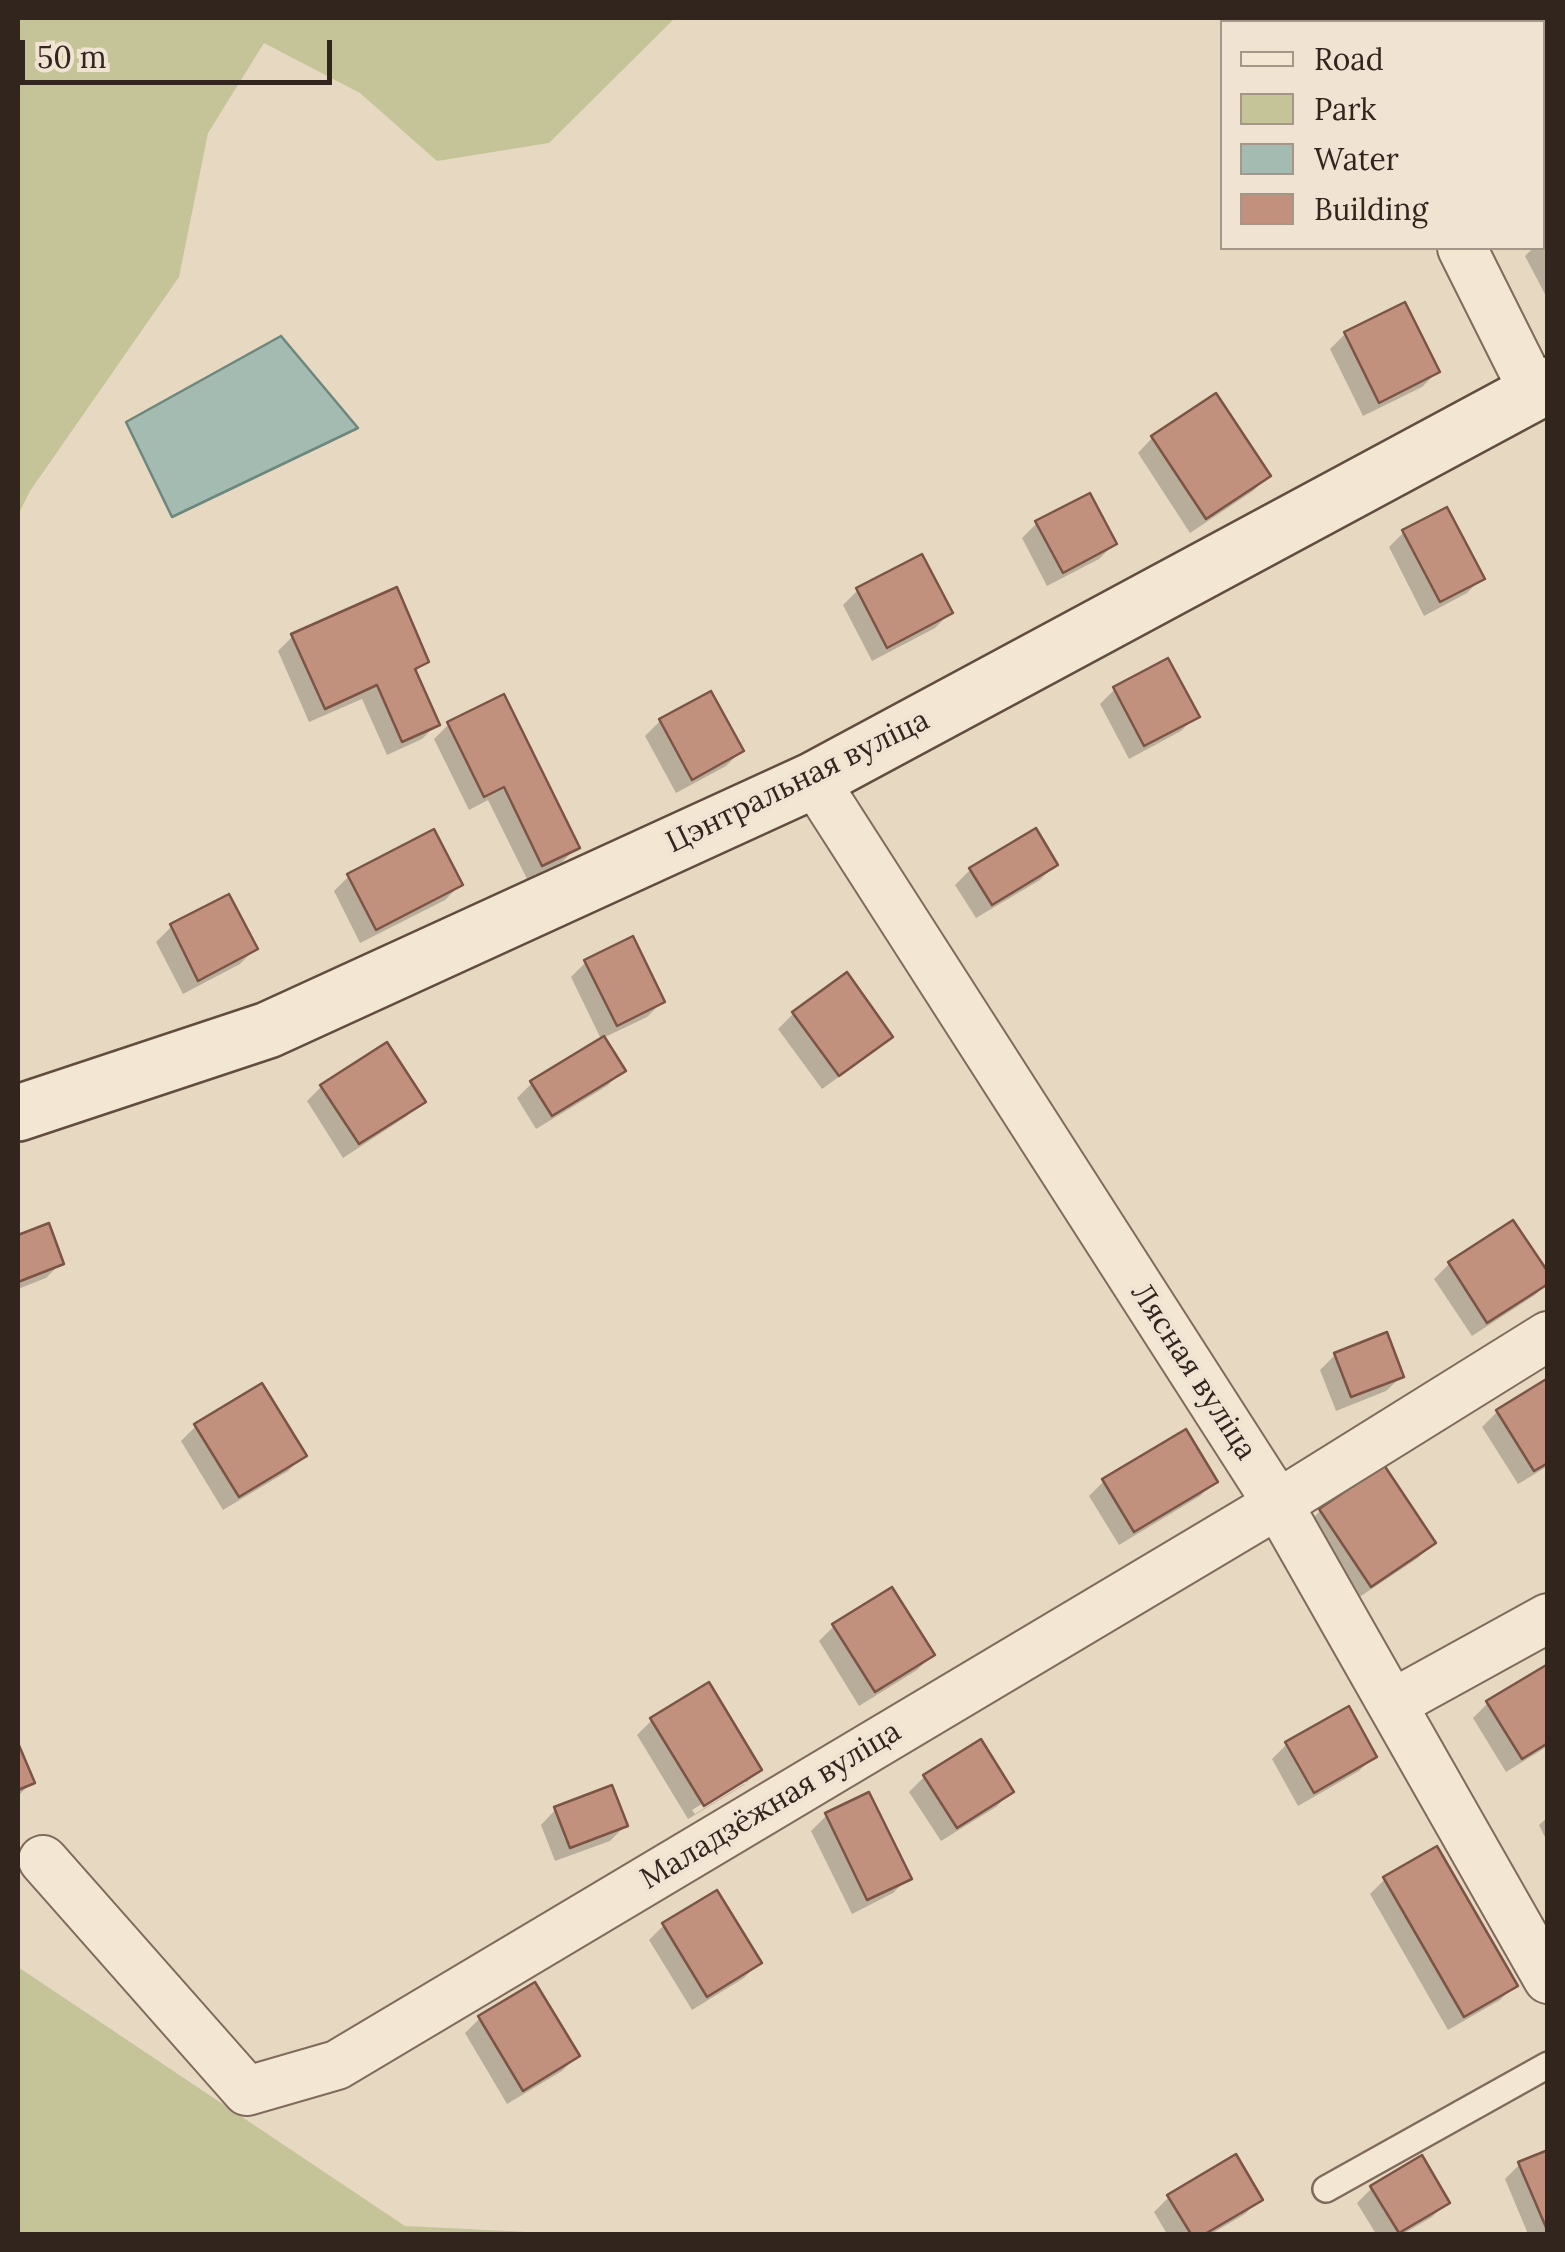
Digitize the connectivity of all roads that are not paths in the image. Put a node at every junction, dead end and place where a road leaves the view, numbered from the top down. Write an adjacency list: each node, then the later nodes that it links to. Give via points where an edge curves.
1 (1463, 250): 2 (street)
2 (1541, 388): 3 (street, Цэнтральная вуліца)
3 (814, 780): 4 (street, Цэнтральная вуліца, via 268,1030); 6 (street, Лясная вуліца)
4 (18, 1113)
5 (1548, 1336): 6 (street, Маладзёжная вуліца)
6 (1278, 1504): 8 (street, Лясная вуліца); 9 (street, Маладзёжная вуліца, via 337,2066 248,2092)
7 (1548, 1618): 8 (street)
8 (1392, 1704): 10 (street, Лясная вуліца)
9 (43, 1860)
10 (1548, 1979)
11 (1548, 2065): 12 (lane)
12 (1326, 2189)

